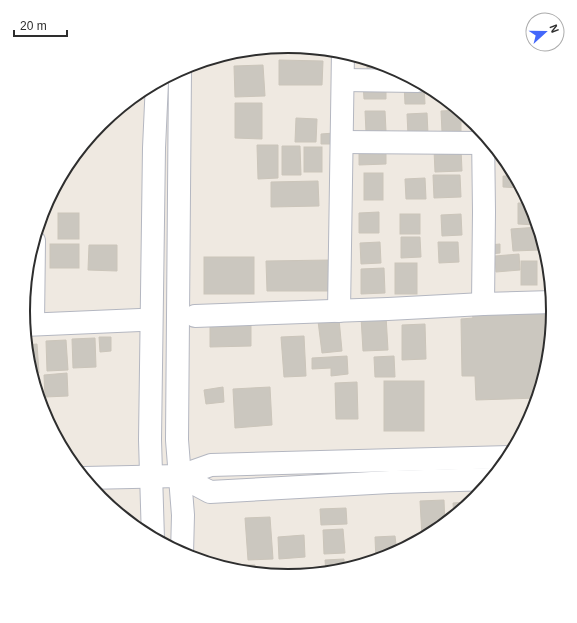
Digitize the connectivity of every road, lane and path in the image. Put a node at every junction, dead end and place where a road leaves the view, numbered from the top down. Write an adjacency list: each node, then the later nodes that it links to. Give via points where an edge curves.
1 (343, 59): 3 (street)
2 (180, 77): 17 (street, via 177,432)
3 (343, 80): 4 (street); 8 (street)
4 (405, 81)
5 (157, 90): 16 (street)
6 (480, 138): 8 (street)
7 (483, 141): 10 (street)
8 (342, 142): 11 (street)
9 (546, 302): 10 (street)
10 (483, 304): 11 (street)
11 (339, 311): 12 (street)
12 (195, 316)
13 (140, 320): 14 (street)
14 (31, 324)
15 (502, 457): 17 (street, via 210,465)
16 (151, 476): 17 (street); 18 (street); 20 (street)
17 (180, 476): 19 (street, via 210,492 374,482); 21 (street)
18 (90, 478)
19 (485, 479)
20 (153, 531)
21 (182, 547)

